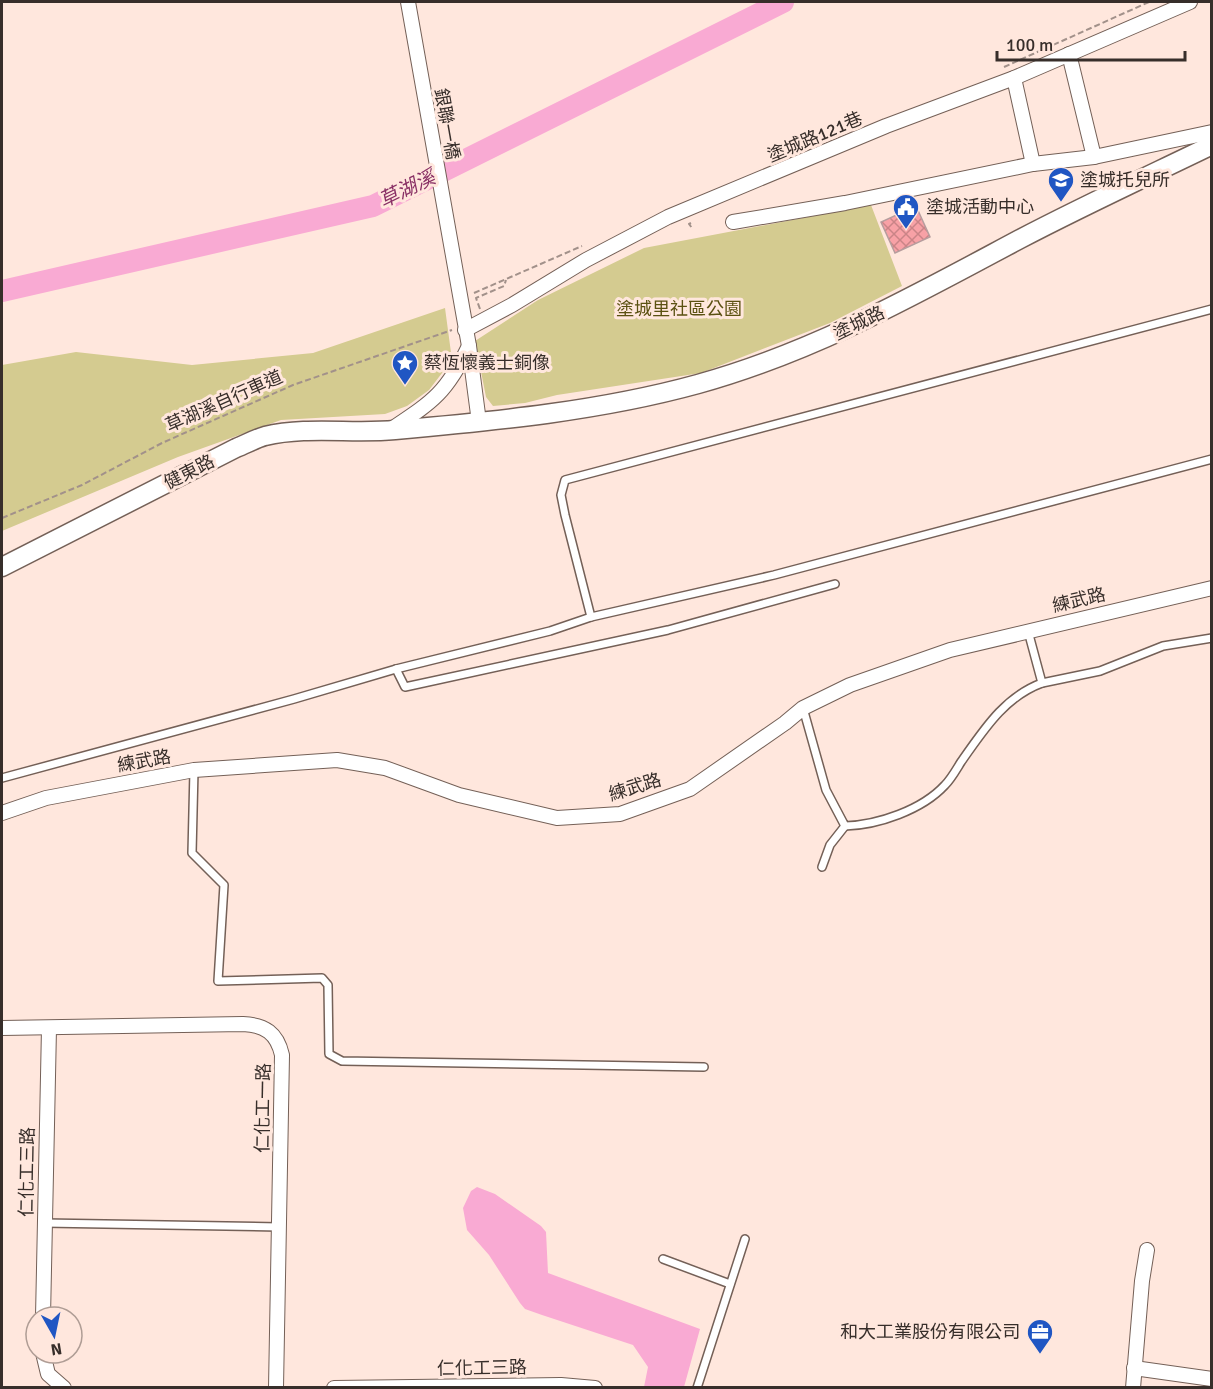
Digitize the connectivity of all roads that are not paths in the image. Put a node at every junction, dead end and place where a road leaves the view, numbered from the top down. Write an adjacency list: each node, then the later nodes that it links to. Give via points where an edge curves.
1 (408, 2): 11 (street, 銀聯一橋)
2 (1190, 2): 3 (street, 塗城路121巷)
3 (1069, 54): 4 (street, 塗城路121巷); 7 (street)
4 (1014, 78): 8 (street); 11 (street, 塗城路121巷, via 886,126 668,218)
5 (1212, 132): 7 (street)
6 (1212, 145): 13 (street, 塗城路, via 828,339 698,384 563,411)
7 (1094, 157): 8 (street)
8 (1033, 164): 9 (street)
9 (733, 222)
10 (1212, 309): 19 (lane, via 565,480 561,495)
11 (465, 327): 12 (street)
12 (469, 346): 13 (street); 14 (street, via 443,391)
13 (479, 422): 14 (street, 健東路)
14 (390, 430): 16 (street, 健東路, via 265,436)
15 (1212, 459): 19 (lane, via 774,575)
16 (2, 567)
17 (835, 584): 22 (lane, via 668,630 405,687)
18 (1212, 588): 20 (street, 練武路)
19 (591, 616): 22 (lane, via 550,631)
20 (1028, 631): 23 (lane); 24 (street, 練武路, via 939,654 850,685)
21 (1212, 638): 23 (lane, via 1163,646 1100,670)
22 (396, 669): 26 (lane)
23 (1042, 683): 28 (lane, via 994,716 945,785 923,801 875,824)
24 (803, 708): 25 (street, 練武路, via 690,789 620,814 557,818 459,795 385,768 338,760); 28 (lane, via 826,790)
25 (194, 770): 27 (street, 練武路, via 46,798); 32 (lane, via 192,853 224,885 218,981 322,978 328,985 329,1054 342,1060)
26 (2, 778)
27 (2, 813)
28 (845, 826): 29 (lane, via 830,845)
29 (822, 867)
30 (2, 1028): 31 (street, 仁化工一路)
31 (49, 1028): 33 (street, 仁化工三路); 34 (street, 仁化工一路, via 243,1024 258,1025 272,1035 282,1055)
32 (704, 1067)
33 (44, 1224): 34 (lane); 39 (street, 仁化工三路)
34 (279, 1227): 44 (street, 仁化工一路)
35 (745, 1239): 38 (lane)
36 (1147, 1250): 41 (street)
37 (663, 1259): 38 (lane)
38 (730, 1284): 47 (lane)
39 (43, 1305)
40 (46, 1365): 43 (street, via 48,1374)
41 (1134, 1368): 42 (street); 48 (street)
42 (1212, 1379)
43 (64, 1388)
44 (276, 1388)
45 (334, 1388): 46 (street, 仁化工三路)
46 (595, 1388)
47 (697, 1388)
48 (1133, 1388)

